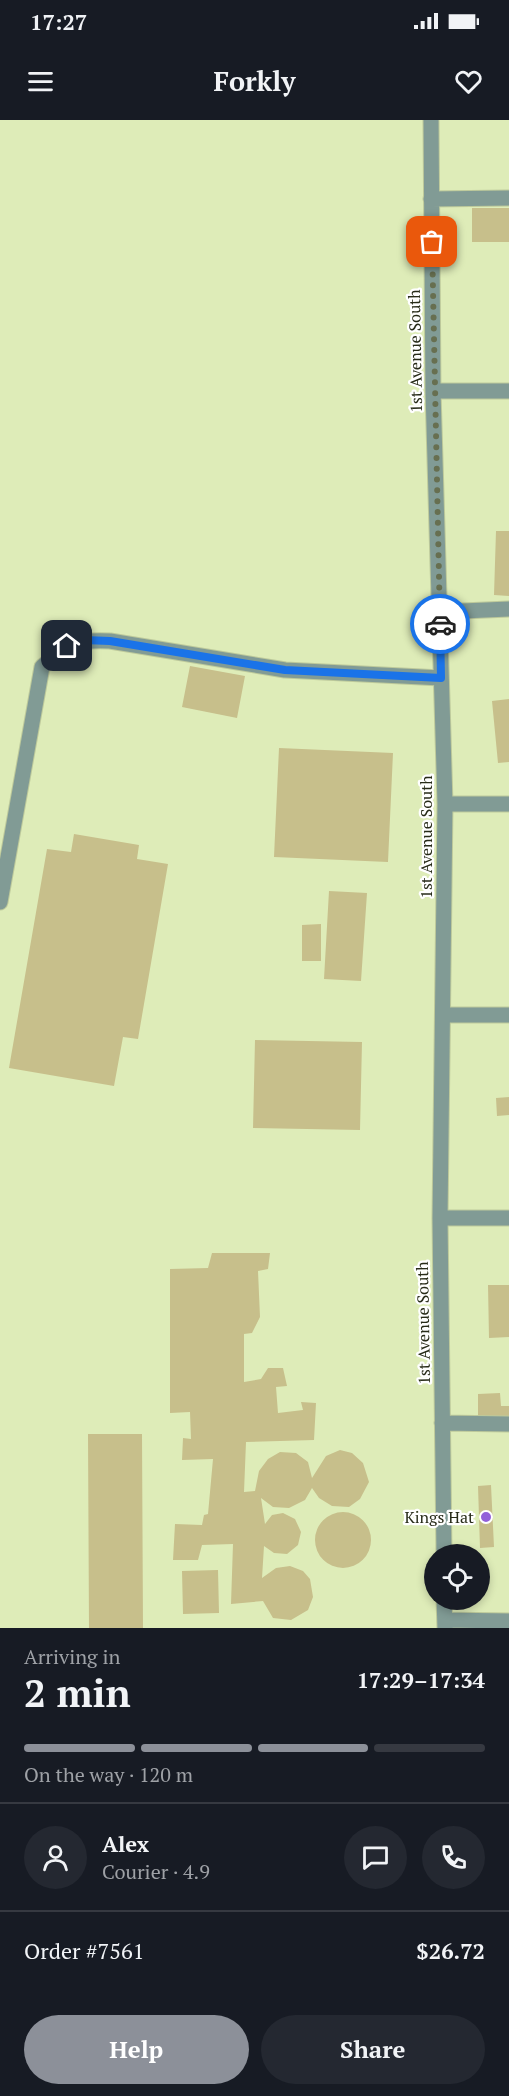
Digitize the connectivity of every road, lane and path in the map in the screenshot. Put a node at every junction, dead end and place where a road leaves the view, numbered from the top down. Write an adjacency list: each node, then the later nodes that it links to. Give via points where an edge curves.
1 (431, 120): 3 (street, 1st Avenue South)
2 (509, 198): 3 (street)
3 (431, 199): 4 (street, 1st Avenue South)
4 (433, 391): 5 (street); 7 (street, 1st Avenue South)
5 (509, 391)
6 (509, 609): 7 (street)
7 (439, 612): 8 (street, 1st Avenue South)
8 (441, 678): 9 (street, 1st Avenue South); 11 (street, via 285,670 110,641 84,640 67,646 42,667)
9 (445, 804): 10 (street); 12 (street, 1st Avenue South)
10 (509, 804)
11 (0, 902)
12 (443, 1015): 13 (street); 14 (street, 1st Avenue South)
13 (509, 1015)
14 (440, 1218): 15 (street); 16 (street, 1st Avenue South)
15 (509, 1218)
16 (442, 1423): 17 (street); 18 (street, 1st Avenue South)
17 (509, 1424)
18 (444, 1544)
19 (509, 1621): 20 (street)
20 (445, 1624)

